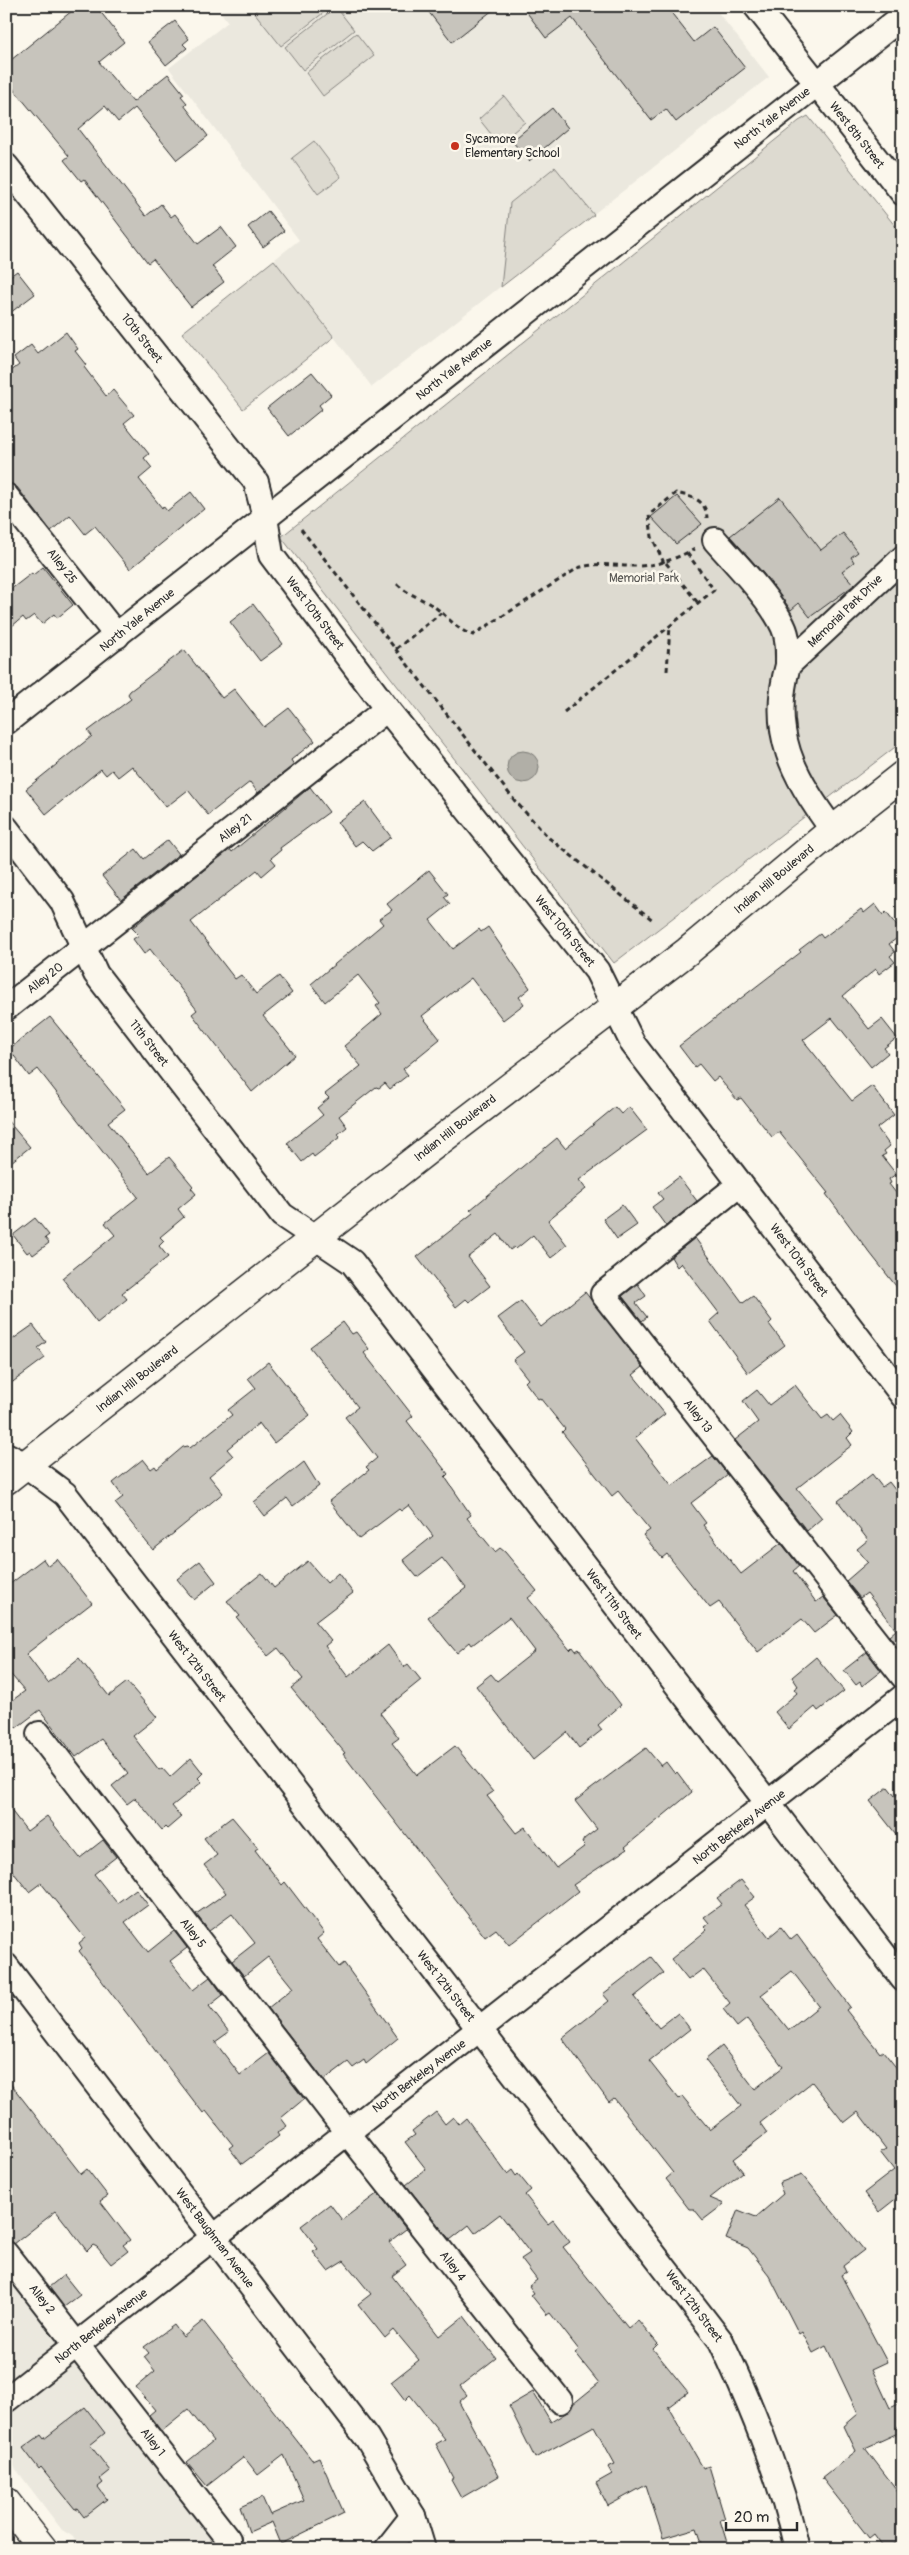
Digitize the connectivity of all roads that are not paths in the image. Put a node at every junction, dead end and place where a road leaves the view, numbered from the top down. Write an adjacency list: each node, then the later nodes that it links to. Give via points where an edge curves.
1 (756, 6): 3 (street, West 8th Street)
2 (903, 16): 3 (street, North Yale Avenue)
3 (817, 83): 5 (street, West 8th Street); 7 (street, North Yale Avenue)
4 (6, 166): 7 (street, 10th Street, via 256,482)
5 (903, 192)
6 (6, 496): 10 (street, Alley 25)
7 (265, 517): 10 (street, North Yale Avenue); 12 (street, West 10th Street, via 272,554)
8 (716, 540): 11 (street, Memorial Park Drive, via 774,610 784,627)
9 (903, 558): 11 (street, Memorial Park Drive)
10 (117, 636): 13 (street, North Yale Avenue)
11 (788, 665): 16 (street, Memorial Park Drive, via 781,689 785,744 806,794)
12 (387, 709): 17 (street, Alley 21); 18 (street, West 10th Street, via 597,971)
13 (6, 722)
14 (903, 775): 16 (main road, Indian Hill Boulevard)
15 (6, 828): 17 (street, 11th Street, via 62,901)
16 (833, 830): 18 (main road, Indian Hill Boulevard, via 688,951)
17 (83, 947): 19 (street, Alley 20); 21 (street, 11th Street, via 96,974 282,1215)
18 (614, 1007): 20 (street, West 10th Street, via 633,1044); 21 (main road, Indian Hill Boulevard)
19 (6, 1008)
20 (740, 1184): 22 (street, West 10th Street); 24 (street, Alley 13, via 603,1294)
21 (316, 1238): 23 (main road, Indian Hill Boulevard); 27 (street, West 11th Street, via 352,1262)
22 (903, 1396)
23 (13, 1467): 30 (street, West 12th Street, via 65,1494)
24 (903, 1676)
25 (903, 1697): 27 (street, North Berkeley Avenue)
26 (39, 1734): 31 (street, Alley 5)
27 (767, 1805): 29 (street, West 11th Street); 30 (street, North Berkeley Avenue)
28 (6, 1966): 32 (street, West Baughman Avenue)
29 (903, 1979)
30 (480, 2030): 31 (street, North Berkeley Avenue); 43 (street, West 12th Street, via 721,2341 751,2406 791,2522)
31 (347, 2132): 32 (street, North Berkeley Avenue); 36 (street, Alley 4)
32 (215, 2237): 34 (street, North Berkeley Avenue); 38 (street, West Baughman Avenue, via 367,2438)
33 (6, 2254): 34 (street, Alley 2)
34 (78, 2345): 35 (street, North Berkeley Avenue); 39 (street, Alley 1)
35 (6, 2400)
36 (560, 2401)
37 (6, 2502): 40 (main road)
38 (413, 2516): 41 (street); 42 (street, West Baughman Avenue)
39 (228, 2539)
40 (43, 2549)
41 (388, 2549)
42 (423, 2549)
43 (797, 2549)

